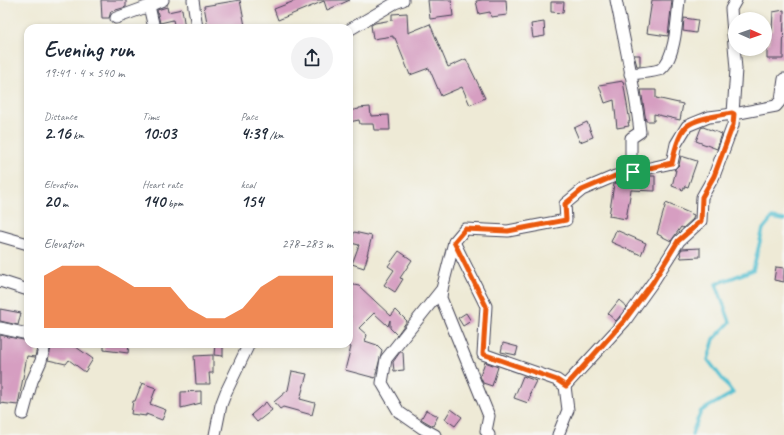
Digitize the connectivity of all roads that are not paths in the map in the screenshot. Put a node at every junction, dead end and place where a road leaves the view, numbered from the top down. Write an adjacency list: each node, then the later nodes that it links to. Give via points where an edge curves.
1 (162, 0): 7 (street)
2 (193, 0): 10 (street)
3 (403, 0): 11 (street)
4 (616, 0): 12 (street)
5 (679, 0): 12 (street, via 675,39 665,65 660,70)
6 (736, 0): 14 (street, via 731,9 736,69)
7 (149, 6): 8 (street); 9 (street)
8 (116, 18)
9 (153, 24)
10 (196, 24)
11 (353, 28)
12 (630, 74): 15 (street, via 640,132 632,138)
13 (784, 79): 14 (street, via 781,100 776,106)
14 (733, 114): 15 (street, via 709,117 687,126 676,144 672,163); 26 (street, via 733,125 714,176 702,197 701,221 678,241 653,282 624,321)
15 (633, 172): 17 (street, via 615,176 582,190 565,204 566,220 508,231 465,229)
16 (0, 236): 18 (street)
17 (454, 242): 21 (street); 26 (street, via 486,306 483,354 557,380)
18 (24, 243)
19 (0, 281): 20 (street)
20 (24, 289)
21 (442, 289): 29 (street, via 386,359 382,383 399,412); 30 (street, via 441,298 489,416 486,431)
22 (0, 328): 23 (street)
23 (24, 333)
24 (44, 348): 27 (street)
25 (247, 348): 28 (street, via 221,405)
26 (566, 386): 31 (street, via 568,410)
27 (23, 414)
28 (215, 435)
29 (435, 435)
30 (489, 435)
31 (558, 435)

